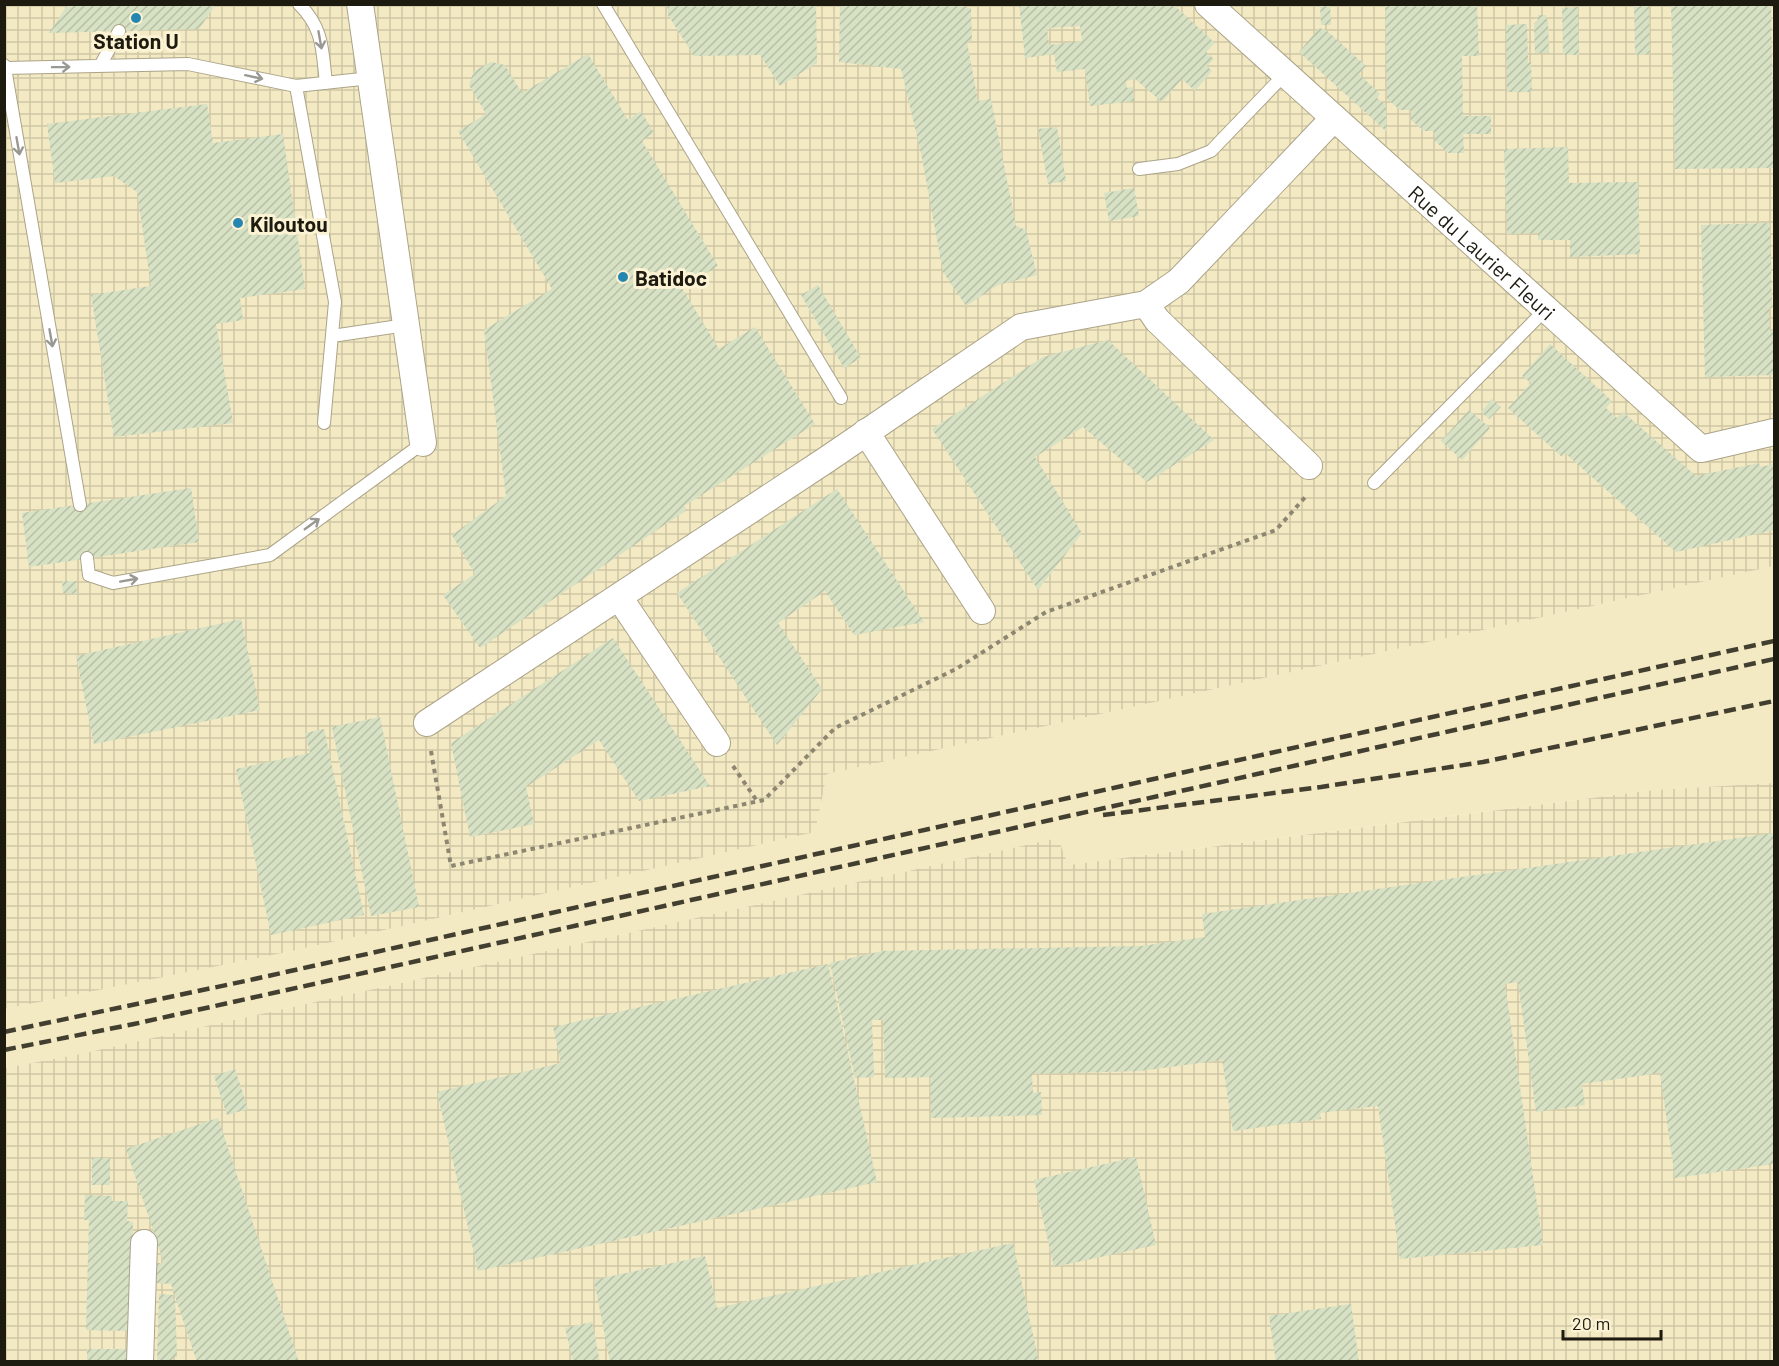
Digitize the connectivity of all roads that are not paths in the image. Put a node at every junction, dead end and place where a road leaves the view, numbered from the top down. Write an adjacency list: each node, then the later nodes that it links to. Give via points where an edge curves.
1 (299, 4): 10 (lane, one-way to 10, via 320,33)
2 (360, 4): 9 (street)
3 (603, 4): 18 (lane)
4 (1208, 4): 8 (street, Rue du Laurier Fleuri)
5 (119, 32): 7 (lane)
6 (5, 66): 7 (lane, one-way to 7); 25 (lane, one-way to 25)
7 (100, 66): 11 (lane, one-way to 11, via 188,64)
8 (1284, 74): 12 (street, Rue du Laurier Fleuri); 13 (lane, via 1210,151 1178,164)
9 (370, 78): 10 (lane); 16 (street)
10 (326, 83): 11 (lane)
11 (296, 86): 17 (lane, via 335,303)
12 (1334, 118): 14 (street, via 1179,281); 15 (street, Rue du Laurier Fleuri)
13 (1139, 169)
14 (1146, 304): 20 (street, via 1021,327); 23 (street, via 1157,320)
15 (1546, 309): 21 (street, Rue du Laurier Fleuri, via 1701,449); 24 (lane)
16 (406, 325): 17 (lane); 22 (street)
17 (332, 336): 19 (lane)
18 (841, 398)
19 (324, 423)
20 (866, 432): 27 (street); 28 (street)
21 (1774, 432)
22 (423, 443): 26 (lane, one-way to 22, via 89,576 113,583 270,555)
23 (1309, 466)
24 (1374, 483)
25 (80, 505)
26 (87, 558)
27 (619, 597): 29 (street); 30 (street)
28 (982, 611)
29 (427, 723)
30 (717, 743)
31 (144, 1243): 32 (street)
32 (140, 1362)

